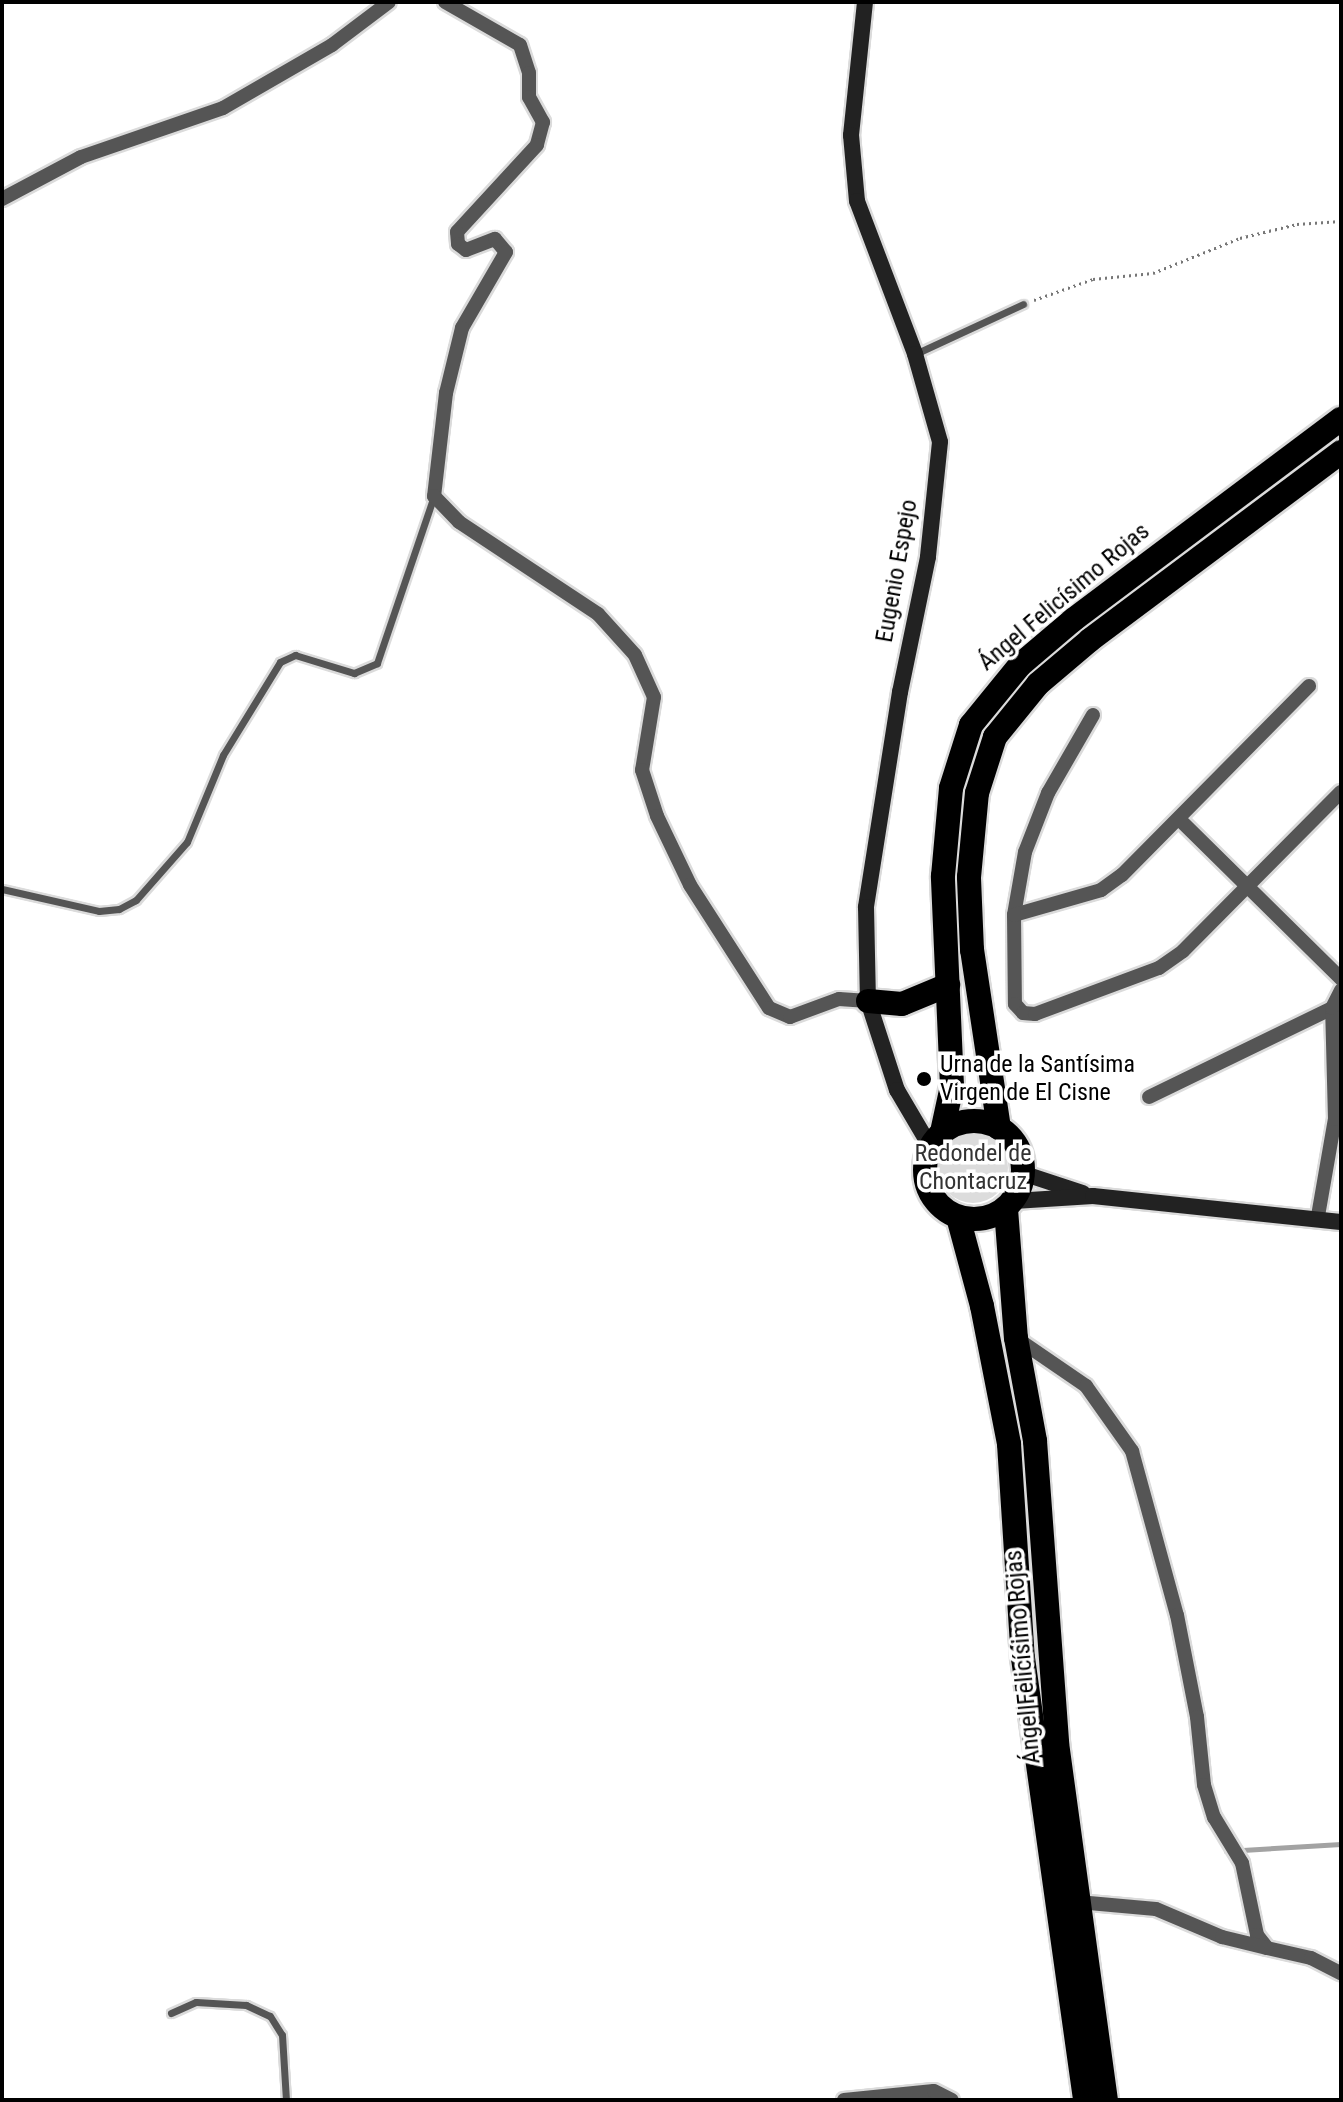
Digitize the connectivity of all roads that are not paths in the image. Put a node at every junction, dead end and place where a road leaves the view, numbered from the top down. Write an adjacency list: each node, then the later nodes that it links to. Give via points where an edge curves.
1 (389, 2): 4 (street, via 332,45 223,108 81,157)
2 (445, 2): 9 (street, via 520,45 529,97 543,122 537,145 457,232 458,244 466,250 495,239 506,252 462,328 446,393)
3 (865, 2): 6 (main road, Eugenio Espejo, via 851,135 857,201)
4 (2, 199)
5 (1023, 304): 6 (lane)
6 (915, 354): 20 (main road, Eugenio Espejo, via 940,442 928,557 900,692 866,907)
7 (1341, 419): 18 (highway, Ángel Felicísimo Rojas, via 1139,567 991,695 971,725 951,788 943,876)
8 (1341, 452): 24 (highway, Ángel Felicísimo Rojas, via 1101,632 1038,684 995,737 977,793 969,877 972,950)
9 (434, 496): 15 (lane, via 377,663 354,673 295,655 280,662 223,755 187,842 136,900 99,911); 20 (street, via 470,530 598,614 644,668 654,697 642,770 652,805 690,885 769,1008 790,1017 839,999)
10 (1309, 686): 13 (street)
11 (1093, 715): 16 (street, via 1036,821)
12 (1341, 792): 14 (street)
13 (1179, 819): 14 (street); 16 (street, via 1101,890)
14 (1247, 886): 16 (street, via 1159,968 1035,1014 1018,1011 1015,1004); 17 (street)
15 (2, 889)
16 (1014, 915)
17 (1341, 979)
18 (948, 985): 20 (highway, via 902,1004); 25 (highway, Ángel Felicísimo Rojas, via 952,1086)
19 (1341, 990): 21 (street)
20 (868, 1001): 25 (main road, Eugenio Espejo, via 897,1090)
21 (1332, 1008): 22 (street); 23 (street)
22 (1149, 1097)
23 (1338, 1122): 29 (street)
24 (999, 1128): 25 (highway, via 970,1121); 26 (highway, via 1018,1151)
25 (936, 1139): 30 (highway, via 927,1182 942,1206)
26 (1022, 1173): 27 (main road); 28 (highway)
27 (1093, 1196): 28 (main road); 29 (main road)
28 (1010, 1205): 30 (highway, via 978,1219); 32 (highway, Ángel Felicísimo Rojas)
29 (1318, 1216): 31 (main road)
30 (958, 1217): 33 (highway, Ángel Felicísimo Rojas, via 1009,1444)
31 (1341, 1222)
32 (1016, 1338): 34 (highway, Ángel Felicísimo Rojas, via 1035,1441); 36 (street, via 1086,1386 1132,1451 1177,1615 1204,1785 1214,1817 1242,1863 1251,1925)
33 (1020, 1617): 34 (highway); 42 (highway, Ángel Felicísimo Rojas)
34 (1045, 1618): 35 (highway, Ángel Felicísimo Rojas)
35 (1078, 1902): 36 (street, via 1156,1909 1222,1937); 43 (highway, Ángel Felicísimo Rojas)
36 (1267, 1948): 37 (street, via 1311,1958)
37 (1341, 1973)
38 (171, 2013): 39 (lane, via 196,2002 246,2005 270,2016 282,2035)
39 (286, 2100)
40 (844, 2100): 41 (street, via 934,2091)
41 (952, 2100)
42 (1085, 2100)
43 (1106, 2100)

